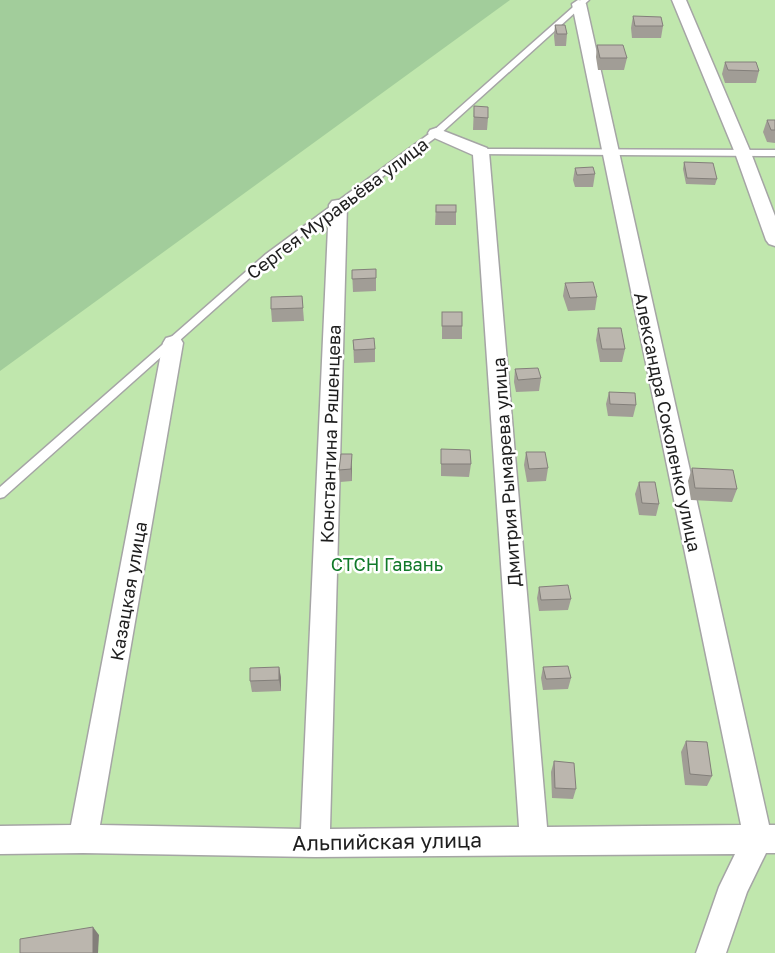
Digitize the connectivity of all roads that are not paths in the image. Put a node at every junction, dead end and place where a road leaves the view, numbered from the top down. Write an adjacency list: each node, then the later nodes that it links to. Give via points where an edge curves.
1 (679, 0): 6 (street)
2 (582, 2): 3 (lane, Сергея Муравьёва улица); 4 (street, Александра Соколенко улица)
3 (436, 133): 5 (street); 8 (lane, Сергея Муравьёва улица)
4 (609, 151): 5 (lane); 6 (lane); 13 (street, Александра Соколенко улица)
5 (481, 152): 15 (street, Дмитрия Рымарева улица)
6 (743, 153): 7 (lane); 9 (street)
7 (775, 153)
8 (338, 204): 10 (lane, Сергея Муравьёва улица, via 269,256); 16 (street, Константина Ряшенцева)
9 (775, 240)
10 (173, 343): 11 (lane, Сергея Муравьёва улица); 12 (street, Казацкая улица)
11 (0, 494)
12 (83, 838): 14 (street, Альпийская улица); 16 (street, Альпийская улица)
13 (767, 839): 15 (street, Альпийская улица); 17 (street, via 734,887)
14 (0, 840)
15 (534, 840): 16 (street, Альпийская улица)
16 (315, 843)
17 (711, 953)

